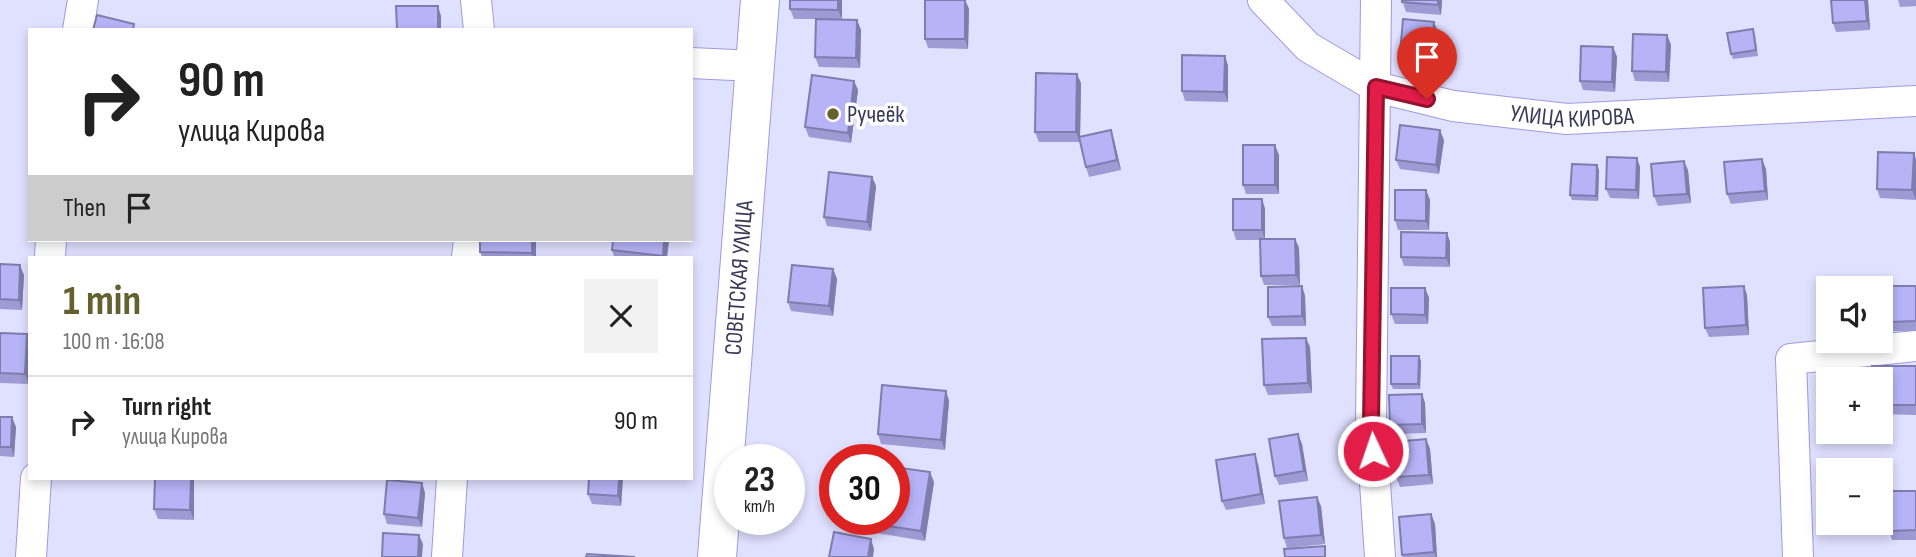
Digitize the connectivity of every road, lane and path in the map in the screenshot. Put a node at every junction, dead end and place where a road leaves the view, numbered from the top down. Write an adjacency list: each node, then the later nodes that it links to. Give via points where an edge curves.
1 (83, 0): 6 (street)
2 (475, 0): 7 (street)
3 (760, 0): 9 (main road, СОВЕТСКАЯ УЛИЦА)
4 (1263, 0): 10 (street, УЛИЦА КИРОВА, via 1308,47)
5 (1376, 0): 10 (street)
6 (78, 28)
7 (479, 28)
8 (693, 63): 9 (street)
9 (755, 66): 17 (main road, СОВЕТСКАЯ УЛИЦА)
10 (1376, 87): 11 (street, УЛИЦА КИРОВА, via 1453,106 1567,119); 18 (street, via 1371,424)
11 (1916, 102)
12 (1916, 346): 19 (street, via 1791,359)
13 (36, 480): 15 (street)
14 (452, 480): 16 (street)
15 (31, 557)
16 (447, 557)
17 (717, 557)
18 (1380, 557)
19 (1798, 557)

